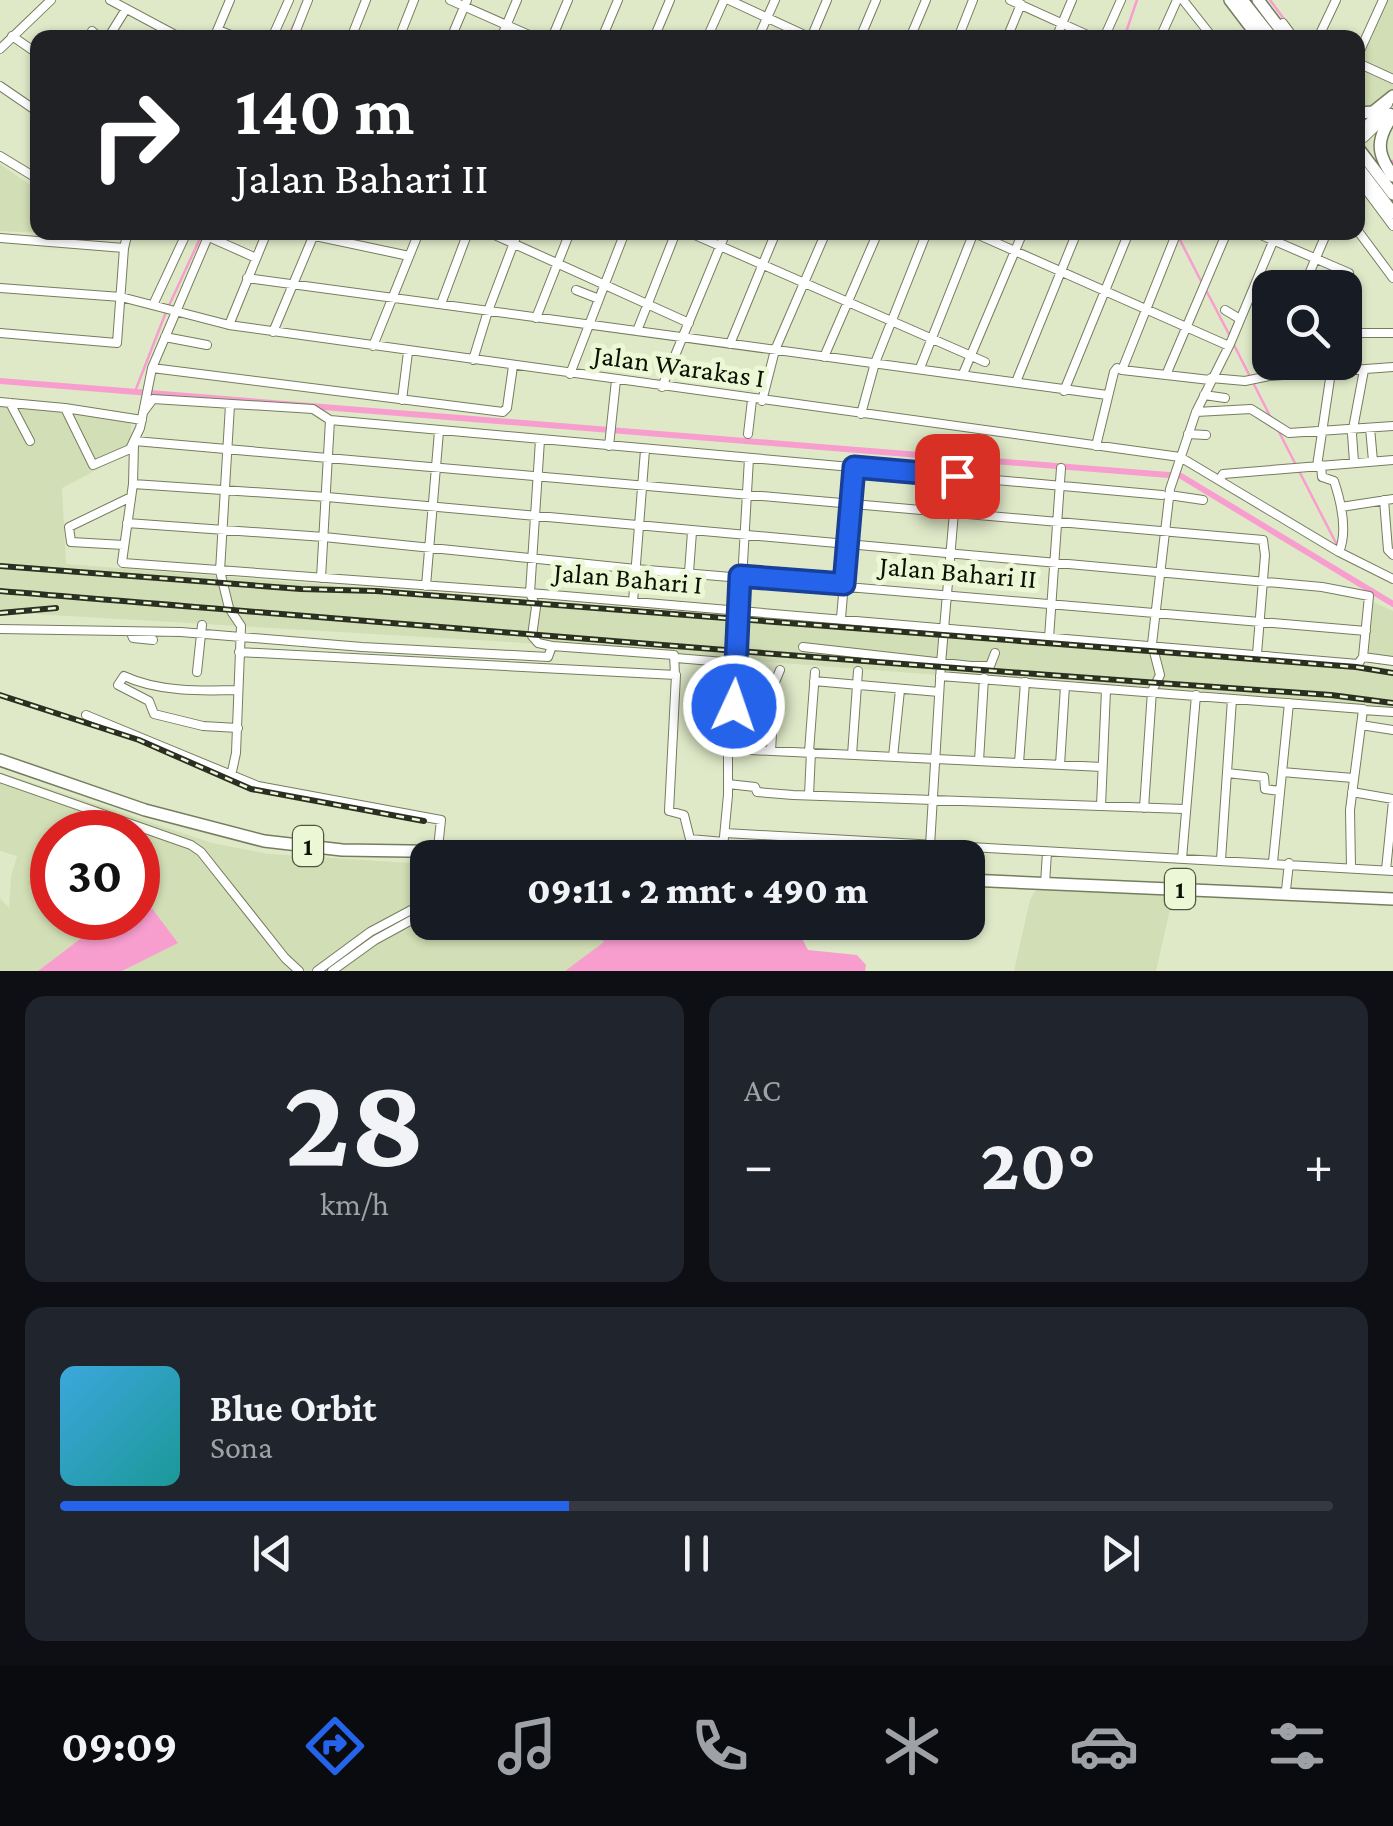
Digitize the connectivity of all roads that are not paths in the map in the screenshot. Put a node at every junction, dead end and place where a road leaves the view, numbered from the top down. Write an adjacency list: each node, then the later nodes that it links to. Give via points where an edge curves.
1 (50, 0): 64 (street)
2 (110, 0): 30 (street)
3 (289, 0): 37 (street)
4 (308, 0): 38 (street)
5 (366, 0): 39 (street)
6 (414, 0): 40 (street)
7 (450, 0): 28 (street)
8 (517, 0): 33 (street)
9 (568, 0): 44 (street)
10 (618, 0): 45 (street)
11 (670, 0): 46 (street)
12 (726, 0): 31 (street); 47 (street)
13 (774, 0): 31 (street)
14 (827, 0): 50 (street)
15 (876, 0): 51 (street)
16 (926, 0): 52 (street)
17 (973, 0): 53 (street)
18 (1010, 0): 27 (street)
19 (1072, 0): 32 (street)
20 (1120, 0): 57 (street)
21 (1180, 0): 58 (street); 59 (street)
22 (1230, 0): 60 (highway)
23 (1242, 0): 61 (highway)
24 (1336, 0): 63 (street)
25 (1383, 0): 65 (street)
26 (227, 1): 36 (street)
27 (1022, 2): 32 (street); 54 (street)
28 (466, 3): 33 (street); 41 (street)
29 (1267, 3): 62 (highway)
30 (126, 9): 34 (street); 35 (street)
31 (767, 18): 48 (street); 49 (street)
32 (1062, 23): 55 (street); 56 (street)
33 (506, 25): 42 (street); 43 (street)
34 (113, 30)
35 (167, 30)
36 (217, 30)
37 (276, 30)
38 (296, 30)
39 (354, 30)
40 (401, 30)
41 (454, 30)
42 (504, 30)
43 (518, 30)
44 (555, 30)
45 (605, 30)
46 (657, 30)
47 (712, 30)
48 (762, 30)
49 (793, 30)
50 (814, 30)
51 (863, 30)
52 (913, 30)
53 (961, 30)
54 (1010, 30)
55 (1059, 30)
56 (1077, 30)
57 (1107, 30)
58 (1164, 30)
59 (1211, 30)
60 (1252, 30)
61 (1266, 30)
62 (1285, 30)
63 (1322, 30)
64 (12, 36): 66 (street); 67 (street)
65 (1365, 39)
66 (30, 48)
67 (0, 50)
68 (1365, 66): 69 (street)
69 (1393, 79)
70 (0, 86): 72 (street)
71 (1393, 96): 74 (highway); 75 (street)
72 (30, 107)
73 (1393, 112): 76 (street); 81 (highway, via 1378,146)
74 (1365, 113)
75 (1365, 129)
76 (1365, 137)
77 (0, 156): 79 (street)
78 (1365, 157): 83 (highway)
79 (30, 173)
80 (1365, 176): 84 (highway)
81 (1393, 176)
82 (1365, 189): 85 (street)
83 (1393, 194)
84 (1393, 213)
85 (1393, 226)
86 (0, 238): 120 (street)
87 (126, 240): 120 (street)
88 (185, 240): 144 (street)
89 (206, 240): 144 (street)
90 (222, 240): 123 (street)
91 (264, 240): 123 (street)
92 (311, 240): 132 (street)
93 (340, 240): 122 (street)
94 (415, 240): 122 (street)
95 (465, 240): 142 (street)
96 (504, 240): 118 (street)
97 (514, 240): 118 (street)
98 (567, 240): 125 (street)
99 (622, 240): 134 (street)
100 (673, 240): 143 (street)
101 (706, 240): 119 (street)
102 (723, 240): 119 (street)
103 (772, 240): 126 (street)
104 (823, 240): 133 (street)
105 (875, 240): 141 (street)
106 (924, 240): 150 (street)
107 (970, 240): 162 (street)
108 (990, 240): 121 (street)
109 (1019, 240): 121 (street)
110 (1074, 240): 129 (street)
111 (1126, 240): 137 (street)
112 (1174, 240): 145 (street)
113 (1224, 240): 154 (street)
114 (1274, 240): 149 (street)
115 (1280, 240): 124 (street)
116 (1323, 240): 124 (street)
117 (1365, 240): 131 (street)
118 (512, 244): 125 (street); 147 (street)
119 (720, 246): 126 (street); 151 (street)
120 (124, 248): 138 (street)
121 (1015, 250): 129 (street); 169 (street)
122 (409, 256): 139 (street)
123 (256, 258): 130 (street)
124 (1314, 260): 127 (street); 128 (street)
125 (558, 264): 134 (street); 148 (street)
126 (762, 264): 133 (street); 164 (street)
127 (1310, 270)
128 (1343, 270)
129 (1060, 271): 137 (street); 187 (street)
130 (247, 278): 132 (street); 152 (street)
131 (1393, 278)
132 (292, 284): 139 (street); 156 (street)
133 (806, 284): 141 (street); 167 (street)
134 (605, 286): 140 (street); 143 (street)
135 (0, 288): 138 (street, Jalan Warakas I)
136 (576, 290): 140 (street)
137 (1104, 291): 145 (street); 189 (street)
138 (120, 297): 144 (street, Jalan Warakas I); 157 (street, via 117,343)
139 (391, 299): 142 (street); 166 (street)
140 (599, 299): 153 (street)
141 (847, 303): 150 (street); 170 (street)
142 (441, 304): 147 (street)
143 (648, 305): 151 (street); 155 (street)
144 (165, 309): 152 (street, Jalan Warakas I); 160 (street)
145 (1145, 309): 154 (street); 177 (street)
146 (1225, 310): 149 (street)
147 (488, 311): 148 (street); 171 (street)
148 (536, 318): 153 (street)
149 (1240, 319): 163 (street)
150 (891, 322): 162 (street); 173 (street)
151 (688, 323): 161 (street)
152 (228, 325): 156 (street, Jalan Warakas I)
153 (588, 325): 155 (street); 180 (street)
154 (1187, 328): 163 (street); 182 (street)
155 (637, 331): 161 (street)
156 (273, 332): 166 (street, Jalan Warakas I)
157 (0, 333)
158 (1362, 333): 159 (street)
159 (1393, 333)
160 (165, 336): 165 (street); 179 (street)
161 (683, 338): 164 (street); 188 (street)
162 (932, 340): 169 (street); 176 (street)
163 (1231, 340): 183 (street)
164 (730, 344): 167 (street)
165 (207, 345)
166 (374, 346): 168 (street, Jalan Warakas I)
167 (776, 350): 170 (street); 194 (street)
168 (408, 352): 171 (street, Jalan Warakas I); 193 (street)
169 (972, 356): 172 (street); 181 (street)
170 (824, 357): 173 (street)
171 (473, 360): 174 (street, Jalan Warakas I)
172 (985, 362)
173 (875, 363): 176 (street); 200 (street)
174 (510, 365): 180 (street, Jalan Warakas I); 193 (street, via 504,412)
175 (1393, 367): 178 (street)
176 (920, 368): 181 (street)
177 (1122, 370): 182 (street); 191 (street, via 1114,372)
178 (1364, 370): 203 (street)
179 (150, 373): 193 (street); 198 (street)
180 (570, 374): 185 (street, Jalan Warakas I)
181 (963, 374): 187 (street)
182 (1166, 375): 183 (street)
183 (1211, 379): 184 (street); 190 (street)
184 (1252, 379)
185 (616, 380): 188 (street, Jalan Warakas I); 212 (street)
186 (1331, 380): 206 (street)
187 (1016, 382): 189 (street)
188 (662, 387): 194 (street, Jalan Warakas I)
189 (1064, 390): 191 (street)
190 (1204, 395): 192 (street); 199 (street)
191 (1107, 396): 215 (street)
192 (1225, 398)
193 (402, 400)
194 (757, 400): 200 (street, Jalan Warakas I); 207 (street)
195 (5, 402): 197 (street); 210 (street)
196 (230, 405): 198 (street, via 153,399); 201 (street, via 313,410); 216 (street)
197 (65, 408): 198 (street); 214 (street, via 93,465)
198 (143, 412): 214 (street)
199 (1196, 412): 206 (street, via 1251,409 1289,433); 208 (street)
200 (861, 414): 213 (street, Jalan Warakas I)
201 (330, 420): 205 (street); 218 (street)
202 (1393, 426): 204 (street)
203 (1356, 428): 204 (street); 206 (street); 224 (street)
204 (1370, 428): 223 (street)
205 (440, 430): 211 (street); 227 (street)
206 (1321, 430): 225 (street)
207 (748, 434)
208 (1188, 434): 209 (street); 221 (street)
209 (1206, 435)
210 (30, 440)
211 (540, 440): 212 (street); 230 (street)
212 (609, 442): 217 (street)
213 (1064, 442): 215 (street, Jalan Warakas I); 219 (street)
214 (135, 443): 216 (street); 232 (street)
215 (1096, 446): 221 (street, Jalan Warakas I)
216 (226, 450): 218 (street); 235 (street)
217 (645, 450): 220 (street); 234 (street)
218 (330, 457): 227 (street); 239 (street)
219 (1062, 457)
220 (749, 458): 226 (street); 237 (street)
221 (1178, 460): 231 (street); 236 (street)
222 (1393, 460): 223 (street)
223 (1373, 461): 224 (street)
224 (1354, 462): 225 (street)
225 (1319, 465): 231 (street, via 1233,472); 244 (street, via 1322,477 1334,481)
226 (854, 467): 229 (street); 242 (street)
227 (435, 468): 230 (street); 243 (street)
228 (1061, 468): 233 (street)
229 (957, 476): 233 (street); 245 (street)
230 (538, 478): 234 (street); 246 (street)
231 (1220, 479): 258 (street)
232 (133, 484): 235 (street); 238 (street)
233 (1060, 486): 236 (street); 248 (street)
234 (642, 487): 237 (street); 249 (street)
235 (223, 489): 239 (street); 250 (street)
236 (1167, 493): 240 (street); 252 (street)
237 (746, 496): 242 (street); 254 (street)
238 (130, 497): 247 (street); 255 (street, via 69,527 71,542)
239 (327, 497): 243 (street); 253 (street)
240 (1203, 500)
241 (1388, 500): 244 (street); 260 (street)
242 (850, 505): 245 (street); 256 (street)
243 (434, 507): 246 (street); 257 (street)
244 (1341, 507): 258 (street)
245 (954, 515): 248 (street); 259 (street)
246 (536, 518): 249 (street); 261 (street)
247 (127, 523): 250 (street, Jalan Bahari II); 255 (street)
248 (1058, 523): 252 (street); 262 (street)
249 (640, 527): 251 (street); 263 (street)
250 (222, 530): 253 (street, Jalan Bahari II); 264 (street)
251 (692, 532): 254 (street); 266 (street)
252 (1164, 532): 265 (street); 270 (street, via 1264,541)
253 (324, 537): 257 (street, Jalan Bahari II); 268 (street)
254 (743, 537): 256 (street); 267 (street)
255 (124, 545): 264 (street, Jalan Bahari I, via 122,562)
256 (848, 546): 259 (street); 271 (street)
257 (428, 547): 261 (street, Jalan Bahari II); 272 (street)
258 (1340, 550): 269 (street)
259 (952, 555): 262 (street); 274 (street)
260 (1393, 555)
261 (534, 558): 263 (street, Jalan Bahari II); 273 (street)
262 (1054, 563): 265 (street); 276 (street)
263 (636, 568): 266 (street, Jalan Bahari II); 275 (street)
264 (220, 571): 268 (street, Jalan Bahari I); 286 (street)
265 (1160, 571): 270 (street); 278 (street)
266 (689, 572): 267 (street, Jalan Bahari II)
267 (740, 576): 271 (street, Jalan Bahari II); 277 (street)
268 (321, 578): 272 (street, Jalan Bahari I)
269 (1393, 579)
270 (1263, 582): 280 (street); 284 (street, via 1366,594)
271 (844, 584): 274 (street, Jalan Bahari II); 279 (street)
272 (426, 586): 273 (street, Jalan Bahari I)
273 (530, 592): 275 (street, Jalan Bahari I); 290 (street, via 536,607 533,640)
274 (948, 594): 276 (street, Jalan Bahari II); 283 (street)
275 (634, 602): 277 (street, Jalan Bahari I)
276 (1052, 602): 278 (street, Jalan Bahari II); 287 (street)
277 (738, 610): 279 (street, Jalan Bahari I); 299 (street)
278 (1156, 611): 280 (street, Jalan Bahari II); 289 (street)
279 (842, 618): 283 (street, Jalan Bahari I)
280 (1260, 621): 284 (street, Jalan Bahari II); 294 (street)
281 (0, 629): 285 (street)
282 (201, 629): 285 (street); 286 (street); 304 (street)
283 (944, 629): 287 (street, Jalan Bahari I); 300 (street)
284 (1366, 631): 296 (street)
285 (130, 633): 288 (street)
286 (240, 638): 292 (street); 295 (street)
287 (1050, 638): 289 (street, Jalan Bahari I)
288 (153, 640)
289 (1152, 644): 294 (street, Jalan Bahari I); 316 (street, via 1160,674)
290 (552, 646): 295 (street); 297 (street)
291 (803, 647): 300 (street)
292 (239, 652): 301 (street); 313 (street)
293 (995, 653): 300 (street, via 990,666)
294 (1257, 654): 296 (street, Jalan Bahari I, via 1358,664)
295 (548, 657): 301 (street)
296 (1363, 657): 298 (street, Jalan Bahari I)
297 (676, 658): 299 (street); 305 (street)
298 (1393, 662)
299 (736, 663): 327 (street)
300 (940, 664): 306 (street)
301 (548, 668): 305 (street)
302 (780, 670): 309 (street)
303 (858, 671): 311 (street)
304 (197, 672)
305 (675, 675): 352 (street, via 669,810 685,816 690,839)
306 (940, 676): 307 (street); 317 (street)
307 (984, 678): 310 (street); 333 (street)
308 (755, 680): 309 (street)
309 (774, 682): 328 (street)
310 (1024, 682): 312 (street); 335 (street)
311 (856, 684): 314 (street); 329 (street, via 815,676); 330 (street)
312 (1065, 686): 315 (street); 336 (street)
313 (238, 690): 325 (street); 325 (street, via 160,687 124,676 118,685 149,701 154,714)
314 (900, 690): 317 (street); 331 (street)
315 (1106, 690): 316 (street); 337 (street)
316 (1152, 691): 318 (street); 350 (street)
317 (939, 692): 332 (street)
318 (1196, 695): 319 (street); 351 (street)
319 (1232, 699): 320 (street); 339 (street)
320 (1289, 703): 321 (street); 338 (street)
321 (1363, 710): 322 (street); 324 (street)
322 (1393, 712)
323 (86, 714): 340 (street)
324 (1361, 725): 326 (street); 342 (street)
325 (238, 728): 340 (street)
326 (1393, 730)
327 (730, 749): 328 (street); 343 (street)
328 (771, 751): 329 (street)
329 (810, 752): 330 (street); 346 (street)
330 (852, 755): 331 (street)
331 (893, 757): 332 (street)
332 (937, 758): 333 (street); 348 (street)
333 (979, 761): 335 (street)
334 (0, 763): 358 (highway, 1, via 234,842)
335 (1019, 763): 336 (street)
336 (1060, 764): 337 (street)
337 (1102, 767): 349 (street)
338 (1282, 772): 342 (street); 344 (street)
339 (1227, 774): 344 (street, via 1262,776 1266,789); 360 (street)
340 (232, 776): 353 (street, via 292,794 441,820)
341 (0, 778): 371 (street, via 191,845)
342 (1353, 778): 345 (street)
343 (728, 784): 346 (street); 352 (street)
344 (1280, 791): 361 (street)
345 (1352, 792): 347 (street); 363 (street)
346 (809, 795): 348 (street)
347 (1393, 800): 364 (street)
348 (933, 801): 349 (street); 355 (street)
349 (1101, 806): 350 (street)
350 (1144, 808): 351 (street)
351 (1184, 809): 359 (street)
352 (724, 838): 354 (street)
353 (439, 840)
354 (800, 840)
355 (930, 840)
356 (985, 849): 357 (street)
357 (1047, 852): 359 (street); 366 (street)
358 (410, 856)
359 (1182, 858): 360 (street)
360 (1222, 860): 361 (street)
361 (1273, 862): 362 (street)
362 (1289, 863): 363 (street); 367 (street)
363 (1351, 867): 364 (street)
364 (1389, 870)
365 (985, 878): 366 (highway, 1)
366 (1045, 881): 367 (highway, 1); 368 (highway, 1)
367 (1286, 890): 368 (highway, 1)
368 (1393, 897)
369 (410, 911): 374 (street)
370 (410, 921): 375 (street)
371 (285, 958): 372 (street); 373 (street)
372 (289, 971)
373 (298, 971)
374 (317, 971)
375 (332, 971)

